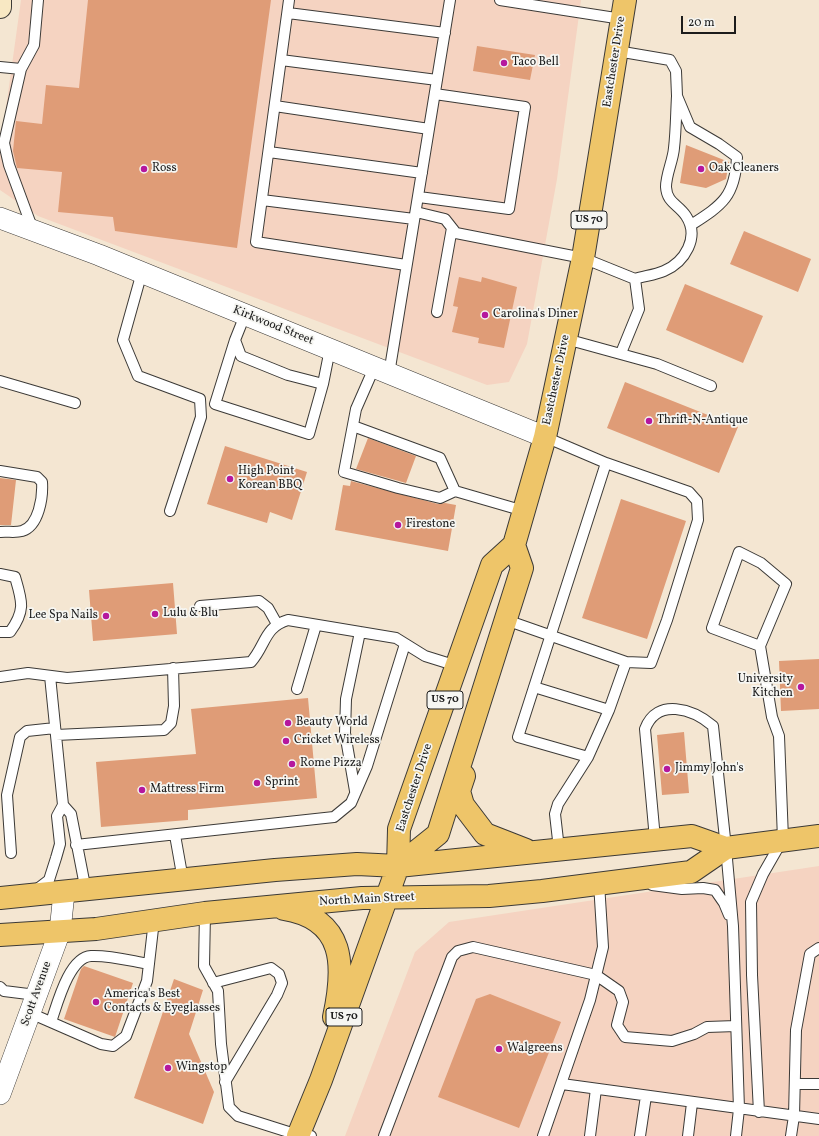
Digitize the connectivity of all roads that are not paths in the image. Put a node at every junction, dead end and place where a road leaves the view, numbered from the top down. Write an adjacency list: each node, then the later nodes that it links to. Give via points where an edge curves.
1 (0, 0): 6 (street)
2 (38, 0): 13 (lane, via 34,45)
3 (289, 0): 8 (lane)
4 (450, 0): 9 (lane)
5 (500, 0): 7 (lane)
6 (0, 7)
7 (624, 9): 10 (main road, Eastchester Drive / US 70)
8 (288, 13): 9 (lane); 11 (lane)
9 (445, 33): 14 (lane)
10 (617, 51): 16 (lane, via 670,60 676,71); 28 (main road, Eastchester Drive / US 70)
11 (281, 60): 14 (lane); 17 (lane)
12 (0, 67): 13 (lane)
13 (21, 69): 27 (lane, via 4,143 9,165)
14 (437, 80): 15 (lane)
15 (435, 94): 18 (lane); 21 (lane, via 524,106 510,209)
16 (677, 96): 25 (lane, via 674,148 666,186 668,198 685,214); 25 (lane, via 690,127 736,157 736,174 728,194 718,208)
17 (275, 106): 18 (lane); 19 (lane)
18 (429, 129): 20 (lane)
19 (268, 152): 20 (lane); 22 (lane)
20 (422, 173): 21 (lane)
21 (418, 196): 23 (lane)
22 (262, 200): 23 (lane); 29 (lane, via 256,242)
23 (415, 216): 26 (lane, via 445,219); 29 (lane)
24 (0, 218): 27 (street, Kirkwood Street)
25 (690, 225): 31 (lane, via 692,235 689,248 683,257 665,271)
26 (452, 228): 28 (lane, via 456,233); 32 (lane)
27 (33, 230): 30 (street, Kirkwood Street)
28 (583, 258): 31 (lane); 34 (main road, Eastchester Drive / US 70)
29 (406, 265): 38 (lane)
30 (142, 272): 33 (street, Kirkwood Street); 42 (lane, via 123,340 138,376)
31 (635, 279): 37 (lane, via 639,309)
32 (437, 312)
33 (245, 315): 35 (lane); 36 (street, Kirkwood Street)
34 (566, 339): 37 (lane); 46 (main road, Eastchester Drive / US 70)
35 (234, 340): 40 (lane, via 240,356 288,375); 44 (lane)
36 (330, 350): 38 (street, Kirkwood Street); 40 (lane)
37 (620, 353): 41 (lane, via 657,364)
38 (382, 371): 45 (lane, via 356,408); 46 (street, Kirkwood Street)
39 (0, 381): 43 (lane)
40 (323, 384): 44 (lane, via 309,434)
41 (711, 386)
42 (200, 399): 44 (lane); 50 (lane, via 201,417)
43 (75, 403)
44 (215, 404)
45 (353, 426): 49 (lane, via 440,458); 49 (lane, via 344,472 440,498)
46 (545, 437): 47 (lane); 51 (main road, Eastchester Drive / US 70)
47 (606, 463): 61 (lane); 64 (lane, via 690,492 697,501 698,520 651,662)
48 (0, 471): 52 (lane, via 37,477 42,482 43,491 39,511 33,523 23,531)
49 (455, 491): 51 (lane)
50 (170, 511)
51 (524, 511): 53 (main road, Eastchester Drive / US 70)
52 (0, 532)
53 (514, 545): 56 (main road, US 70, via 522,568); 65 (main road, Eastchester Drive / US 70, via 492,565)
54 (0, 574): 59 (lane, via 15,577 23,603 19,620 10,632)
55 (200, 606): 57 (lane, via 259,601 268,608)
56 (506, 620): 61 (lane); 72 (main road, US 70)
57 (277, 624): 58 (lane, via 288,620); 66 (lane, via 269,630 258,654 251,662)
58 (316, 625): 60 (lane); 70 (lane)
59 (0, 632)
60 (360, 632): 62 (lane, via 396,638); 75 (lane, via 346,698 345,733)
61 (551, 636): 64 (lane); 69 (lane)
62 (405, 644): 65 (lane, via 425,656); 75 (lane, via 366,766)
63 (760, 646): 63 (lane, via 712,628 739,552 761,563 786,584); 79 (lane, via 772,717 779,736)
64 (626, 662): 71 (lane)
65 (457, 666): 86 (main road, Eastchester Drive / US 70, via 399,829)
66 (173, 668): 67 (lane, via 67,678); 73 (lane, via 174,706 171,723 164,730)
67 (50, 676): 68 (lane, via 28,673); 73 (lane)
68 (0, 677)
69 (534, 687): 71 (lane); 74 (lane, via 518,737)
70 (297, 689)
71 (609, 710): 74 (lane)
72 (474, 723): 84 (main road, via 478,737 459,791 463,805 486,834); 86 (main road, US 70, via 438,834)
73 (56, 732): 76 (lane); 85 (lane, via 27,731 20,737 7,795)
74 (588, 757): 83 (lane, via 558,804 555,814)
75 (355, 791): 77 (lane, via 351,802 334,817)
76 (63, 805): 81 (lane, via 71,814); 92 (lane, via 57,816 60,844 49,880)
77 (175, 835): 81 (lane); 88 (lane)
78 (819, 836): 79 (main road, North Main Street)
79 (783, 839): 82 (main road, North Main Street); 120 (lane, via 751,902)
80 (655, 840): 82 (main road, North Main Street, via 692,836); 82 (lane, via 645,729 648,721 659,712 675,708 688,710 703,717 713,726); 83 (main road, North Main Street)
81 (76, 845): 90 (lane)
82 (726, 848): 87 (main road, North Main Street, via 691,872); 98 (lane)
83 (559, 849): 84 (main road, North Main Street)
84 (530, 851): 86 (main road, North Main Street)
85 (11, 853)
86 (398, 866): 88 (main road, North Main Street, via 349,865 275,870); 94 (main road, US 70)
87 (624, 880): 89 (main road, North Main Street); 98 (lane, via 682,889 715,890 724,903)
88 (183, 881): 90 (main road, North Main Street)
89 (599, 883): 94 (main road, North Main Street, via 489,896); 103 (lane, via 603,947)
90 (86, 891): 91 (main road, North Main Street)
91 (64, 893): 92 (main road, North Main Street); 99 (street, Scott Avenue)
92 (30, 895): 93 (main road, North Main Street)
93 (0, 898)
94 (387, 898): 95 (main road, North Main Street); 110 (main road, US 70)
95 (273, 907): 96 (main road, North Main Street); 110 (main road, via 291,910 321,923 331,933 339,953 336,1007)
96 (205, 913): 97 (main road, North Main Street); 104 (lane, via 204,966)
97 (154, 920): 99 (main road, North Main Street, via 96,929); 102 (lane)
98 (733, 926): 108 (lane)
99 (60, 931): 100 (main road, North Main Street); 106 (street, Scott Avenue)
100 (0, 935)
101 (819, 948): 113 (lane, via 810,954 796,1030)
102 (149, 964): 107 (lane, via 89,956 78,963 69,974); 107 (lane, via 147,981 126,1036 113,1046 101,1044)
103 (596, 974): 108 (lane, via 619,991 623,1002 617,1025 625,1037 672,1041 707,1027); 112 (lane); 124 (lane, via 473,947 458,951 452,957)
104 (213, 983): 111 (lane, via 218,991); 111 (lane, via 271,968 279,974 282,983)
105 (0, 987): 106 (lane)
106 (33, 1004): 107 (lane); 109 (street, Scott Avenue)
107 (51, 1022)
108 (736, 1026): 119 (lane)
109 (7, 1054): 115 (street, Scott Avenue)
110 (321, 1080): 123 (main road, US 70)
111 (225, 1082): 123 (lane, via 229,1107 238,1116)
112 (562, 1084): 116 (lane); 125 (lane)
113 (795, 1084): 114 (lane); 121 (lane)
114 (819, 1084)
115 (1, 1089)
116 (596, 1089): 117 (lane); 126 (lane)
117 (646, 1096): 118 (lane); 127 (lane)
118 (692, 1103): 119 (lane); 128 (lane)
119 (739, 1109): 120 (lane); 129 (lane)
120 (758, 1112): 121 (lane)
121 (794, 1116): 122 (lane); 130 (lane)
122 (819, 1120)
123 (302, 1136)
124 (384, 1136)
125 (543, 1136)
126 (590, 1136)
127 (640, 1136)
128 (688, 1136)
129 (736, 1136)
130 (791, 1136)

